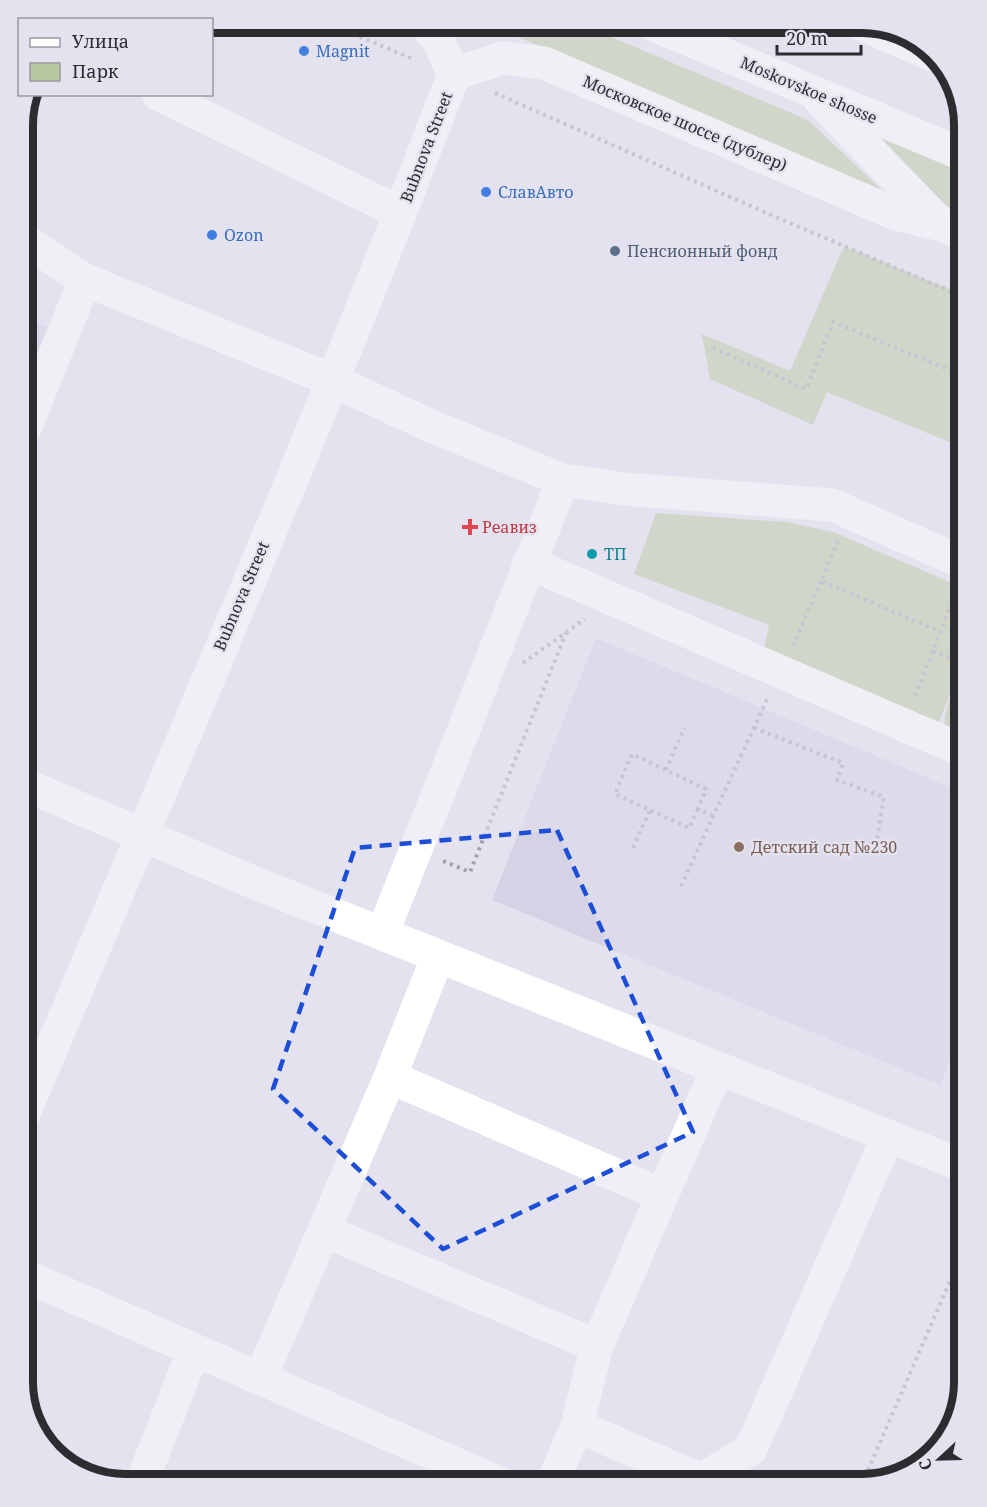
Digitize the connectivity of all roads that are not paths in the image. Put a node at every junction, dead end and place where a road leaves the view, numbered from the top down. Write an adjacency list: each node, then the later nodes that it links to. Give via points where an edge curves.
1 (433, 33): 3 (street)
2 (673, 33): 4 (street, Moskovskoe shosse)
3 (454, 74): 7 (street, Bubnova Street); 8 (street, Московское шоссе (дублер), via 503,58 544,63 896,214)
4 (812, 91): 6 (street, Moskovskoe shosse); 8 (street)
5 (162, 96): 7 (street)
6 (954, 151)
7 (401, 213): 11 (street, Bubnova Street)
8 (953, 230)
9 (33, 246): 10 (street)
10 (85, 280): 11 (street); 12 (street)
11 (332, 380): 13 (street, via 433,427); 18 (street, Bubnova Street)
12 (33, 408)
13 (563, 480): 14 (street); 15 (street, via 624,489 832,506)
14 (530, 563): 16 (street, via 775,684); 19 (street)
15 (954, 570)
16 (954, 747)
17 (33, 788): 18 (street)
18 (142, 833): 19 (street, via 243,878); 23 (street, Bubnova Street)
19 (383, 932): 20 (street)
20 (438, 956): 21 (street); 22 (street)
21 (717, 1069): 24 (street); 26 (street)
22 (390, 1077): 26 (street); 27 (street)
23 (33, 1090)
24 (888, 1136): 25 (street); 37 (street, via 751,1449)
25 (954, 1162)
26 (662, 1195): 29 (street)
27 (324, 1231): 29 (street); 31 (street)
28 (33, 1280): 30 (street)
29 (597, 1346): 32 (street)
30 (194, 1350): 31 (street); 33 (street)
31 (260, 1379): 34 (street)
32 (577, 1426): 35 (street); 36 (street)
33 (145, 1474)
34 (479, 1474)
35 (556, 1474)
36 (687, 1474)
37 (711, 1474)

